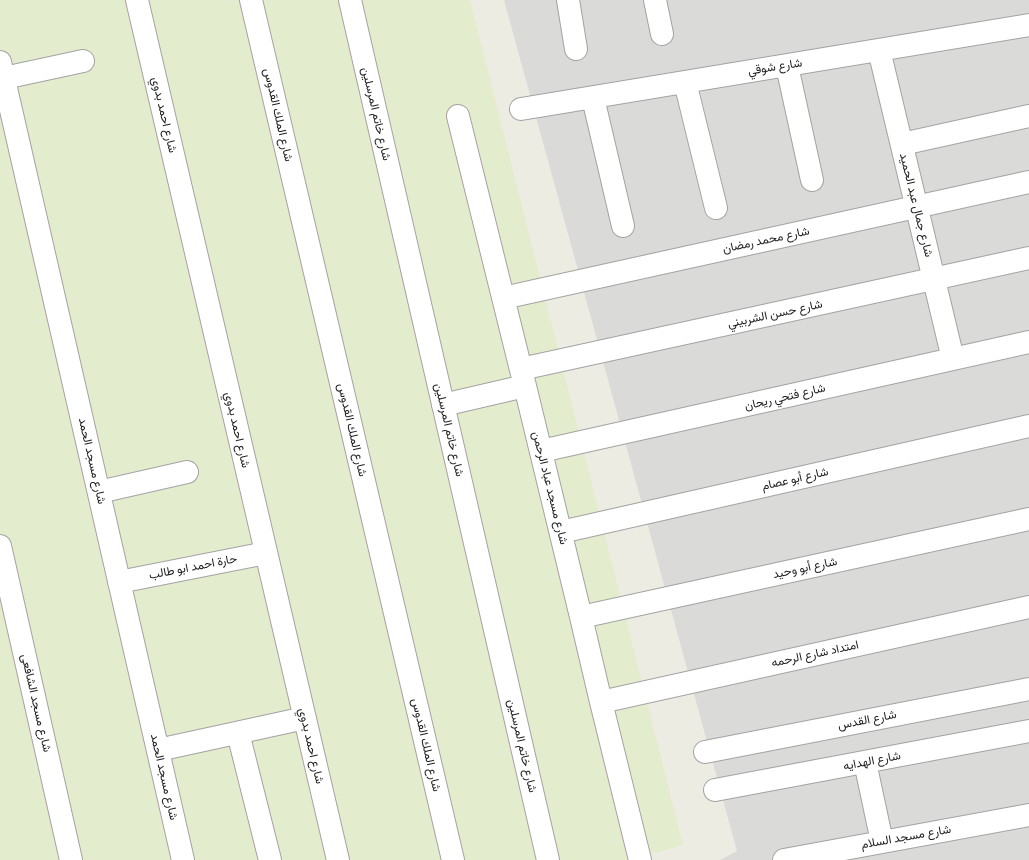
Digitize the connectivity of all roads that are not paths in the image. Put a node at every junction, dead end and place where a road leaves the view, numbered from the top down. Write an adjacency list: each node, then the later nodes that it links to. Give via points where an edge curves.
1 (137, 0): 38 (street, شارع احمد بدوي)
2 (251, 0): 57 (street, شارع الملك القدوس)
3 (350, 0): 30 (street, شارع خاتم المرسلين)
4 (568, 0): 8 (street)
5 (655, 0): 7 (street)
6 (1029, 25): 9 (street, شارع شوقي)
7 (662, 34)
8 (576, 49)
9 (878, 50): 11 (street, شارع شوقي); 18 (street, شارع جمال عبد الحميد)
10 (83, 61): 12 (street)
11 (787, 66): 13 (street, شارع شوقي); 19 (street)
12 (2, 70): 34 (street, شارع مسجد الحمد)
13 (685, 82): 14 (street, شارع شوقي); 22 (street)
14 (593, 98): 15 (street, شارع شوقي); 23 (street)
15 (521, 109)
16 (458, 116): 26 (street, شارع مسجد عباد الرحمن)
17 (1029, 116): 18 (street)
18 (902, 144): 21 (street, شارع جمال عبد الحميد)
19 (812, 180)
20 (1029, 182): 21 (street, شارع محمد رمضان)
21 (917, 207): 25 (street, شارع جمال عبد الحميد); 26 (street, شارع محمد رمضان)
22 (716, 208)
23 (623, 226)
24 (1029, 258): 25 (street, شارع حسن الشربيني)
25 (934, 279): 28 (street, شارع جمال عبد الحميد); 29 (street, شارع حسن الشربيني)
26 (503, 298): 29 (street, شارع مسجد عباد الرحمن)
27 (1029, 342): 28 (street, شارع فتحي ريحان)
28 (954, 359): 32 (street, شارع فتحي ريحان)
29 (523, 378): 30 (street, شارع حسن الشربيني); 32 (street, شارع مسجد عباد الرحمن)
30 (443, 405): 58 (street, شارع خاتم المرسلين)
31 (1029, 426): 36 (street, شارع أبو عصام)
32 (541, 451): 36 (street, شارع مسجد عباد الرحمن)
33 (187, 472): 34 (street)
34 (99, 492): 39 (street, شارع مسجد الحمد)
35 (1029, 519): 41 (street, شارع أبو وحيد)
36 (561, 532): 41 (street, شارع مسجد عباد الرحمن)
37 (0, 546): 53 (street, شارع مسجد الشافعى)
38 (266, 553): 39 (street, حارة احمد ابو طالب); 44 (street, شارع احمد بدوي)
39 (120, 582): 47 (street, شارع مسجد الحمد)
40 (1029, 607): 43 (street, امتداد شارع الرحمه)
41 (582, 617): 43 (street, شارع مسجد عباد الرحمن)
42 (1029, 689): 48 (street, شارع القدس)
43 (601, 702): 59 (street, شارع مسجد عباد الرحمن)
44 (305, 718): 46 (street); 56 (street, شارع احمد بدوي)
45 (1029, 731): 49 (street, شارع الهدايه)
46 (238, 733): 47 (street); 55 (street)
47 (158, 750): 54 (street, شارع مسجد الحمد)
48 (705, 752)
49 (865, 762): 50 (street, شارع الهدايه); 52 (street)
50 (715, 790)
51 (1029, 815): 52 (street, شارع مسجد السلام)
52 (882, 842): 60 (street, شارع مسجد السلام)
53 (71, 860)
54 (183, 860)
55 (270, 860)
56 (338, 860)
57 (453, 860)
58 (548, 860)
59 (640, 860)
60 (784, 860)

